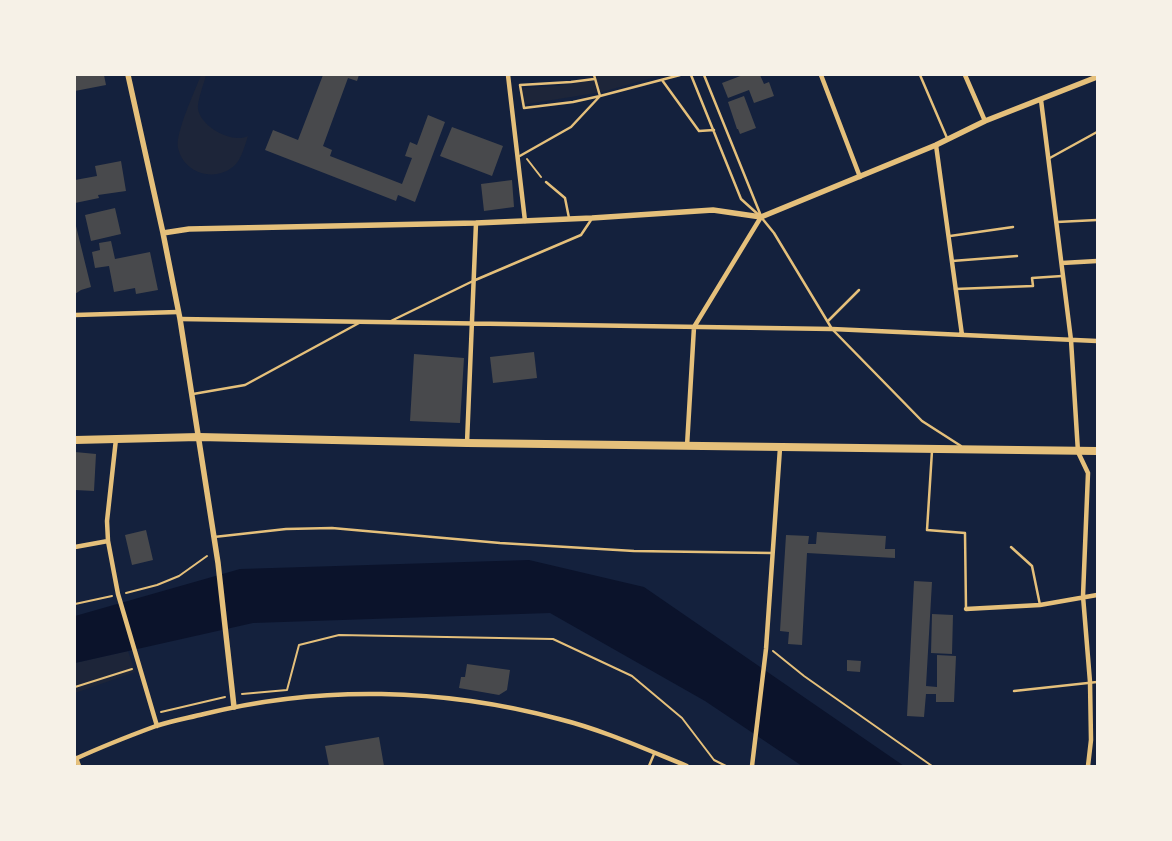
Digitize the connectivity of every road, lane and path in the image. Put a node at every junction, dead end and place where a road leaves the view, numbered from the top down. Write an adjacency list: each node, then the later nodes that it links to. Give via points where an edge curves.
1 (128, 75): 31 (street)
2 (508, 75): 19 (street)
3 (680, 75): 11 (lane)
4 (692, 75): 15 (lane)
5 (704, 75): 23 (lane)
6 (821, 75): 21 (street)
7 (920, 75): 17 (lane)
8 (966, 75): 14 (street)
9 (594, 77): 12 (lane); 12 (lane, via 520,85 524,108)
10 (1097, 77): 13 (street)
11 (662, 80): 12 (lane); 15 (lane, via 699,131)
12 (600, 96): 19 (lane, via 571,127)
13 (1041, 100): 14 (street); 20 (street)
14 (985, 121): 17 (street)
15 (714, 130): 23 (lane, via 741,199)
16 (1097, 132): 20 (lane)
17 (948, 140): 18 (street)
18 (936, 145): 21 (street); 32 (street)
19 (520, 155): 22 (path); 27 (street)
20 (1048, 159): 28 (street)
21 (860, 177): 23 (street)
22 (546, 182): 25 (lane, via 565,198)
23 (761, 217): 24 (street, via 713,210); 43 (lane); 47 (street)
24 (592, 218): 25 (street); 38 (lane, via 581,235)
25 (569, 219): 27 (street)
26 (1097, 220): 28 (lane)
27 (525, 221): 29 (street)
28 (1057, 222): 36 (street)
29 (476, 223): 31 (street, via 189,229); 38 (street)
30 (1013, 227): 32 (lane)
31 (163, 233): 42 (street)
32 (948, 237): 34 (street)
33 (1017, 256): 34 (lane)
34 (952, 261): 39 (street)
35 (1097, 261): 36 (street)
36 (1062, 263): 37 (street)
37 (1064, 276): 39 (lane, via 1032,278 1032,286); 50 (street)
38 (473, 281): 45 (lane); 46 (street)
39 (955, 289): 49 (street)
40 (859, 290): 43 (lane)
41 (75, 315): 42 (street)
42 (179, 316): 44 (street); 52 (street)
43 (828, 321): 48 (lane)
44 (360, 322): 45 (street); 52 (lane, via 245,386)
45 (388, 322): 46 (street)
46 (471, 324): 47 (street); 56 (street)
47 (694, 327): 48 (street); 57 (street)
48 (832, 329): 49 (street); 60 (lane, via 922,422)
49 (962, 335): 50 (street)
50 (1071, 340): 51 (street); 61 (street)
51 (1097, 341)
52 (192, 394): 53 (street)
53 (199, 437): 54 (main road); 56 (main road); 63 (street)
54 (116, 439): 55 (main road); 64 (street, via 107,521)
55 (75, 440)
56 (467, 443): 57 (main road)
57 (687, 446): 58 (main road)
58 (780, 448): 59 (main road); 68 (street)
59 (932, 450): 60 (main road); 74 (lane, via 927,530 965,533)
60 (966, 450): 61 (main road)
61 (1078, 452): 62 (main road); 71 (street, via 1088,473)
62 (1097, 452)
63 (214, 536): 67 (street); 68 (lane, via 332,528 576,548)
64 (108, 541): 65 (street); 69 (street)
65 (75, 547)
66 (1011, 547): 73 (lane, via 1032,566)
67 (217, 551): 69 (path, via 179,576); 83 (street)
68 (772, 553): 75 (street)
69 (118, 595): 72 (path); 76 (street)
70 (1097, 595): 71 (street)
71 (1084, 596): 73 (street); 77 (street)
72 (75, 604)
73 (1040, 605): 74 (street)
74 (966, 609)
75 (766, 647): 94 (street); 95 (path)
76 (138, 666): 79 (path); 85 (street)
77 (1090, 682): 78 (lane); 80 (lane); 86 (street)
78 (1097, 682)
79 (75, 687)
80 (1014, 690)
81 (238, 694): 93 (path, via 287,690 299,646 339,635 553,639 632,676 682,718 714,760)
82 (227, 696): 84 (path)
83 (234, 707): 85 (street); 88 (street, via 287,698 381,693 470,701 560,719)
84 (158, 713)
85 (157, 726): 89 (street)
86 (1091, 740): 87 (street); 96 (street)
87 (1097, 741)
88 (655, 753): 91 (lane); 92 (street)
89 (76, 758): 90 (street)
90 (80, 766)
91 (649, 766)
92 (687, 766)
93 (726, 766)
94 (752, 766)
95 (932, 766)
96 (1088, 766)

